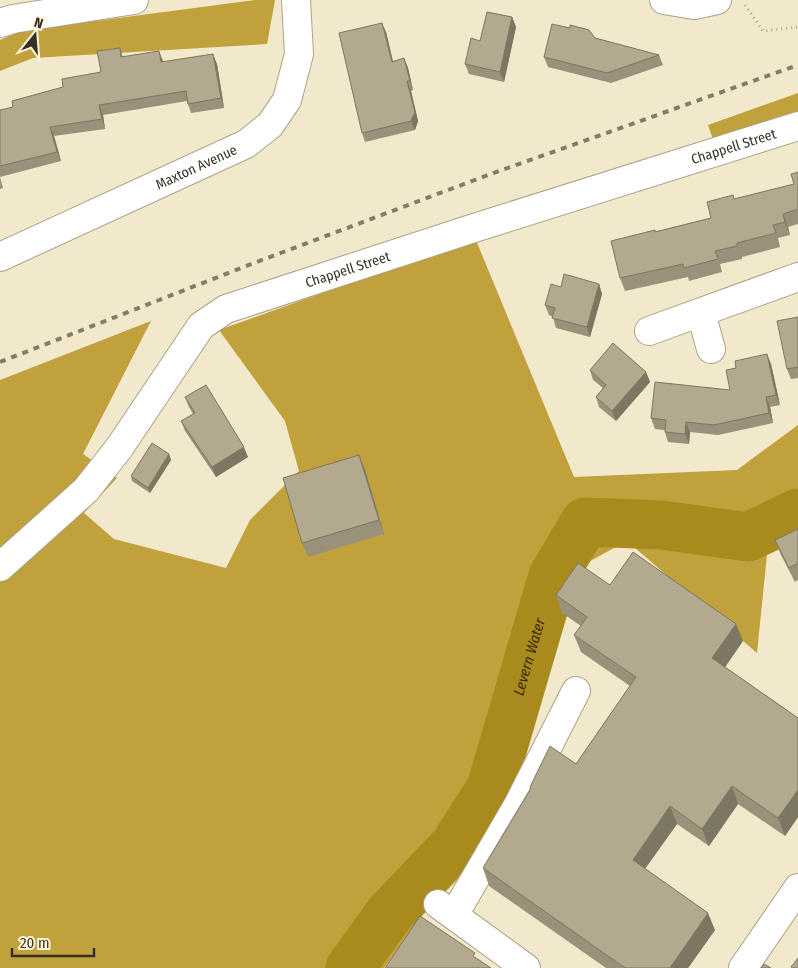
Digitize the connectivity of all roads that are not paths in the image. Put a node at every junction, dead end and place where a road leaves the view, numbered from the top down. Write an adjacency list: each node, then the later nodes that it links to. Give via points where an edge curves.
1 (134, 0): 5 (street)
2 (296, 0): 7 (street, Maxton Avenue, via 299,54 287,100 270,125 246,144)
3 (664, 0): 4 (street)
4 (705, 2)
5 (0, 23)
6 (798, 126): 12 (street, Chappell Street, via 226,309 201,326 119,448 86,490)
7 (0, 257)
8 (798, 277): 9 (street)
9 (701, 312): 10 (street); 11 (street)
10 (650, 331)
11 (710, 349)
12 (0, 567)
13 (576, 691): 15 (street, via 518,805 446,910)
14 (798, 888): 16 (street)
15 (526, 968)
16 (743, 968)

